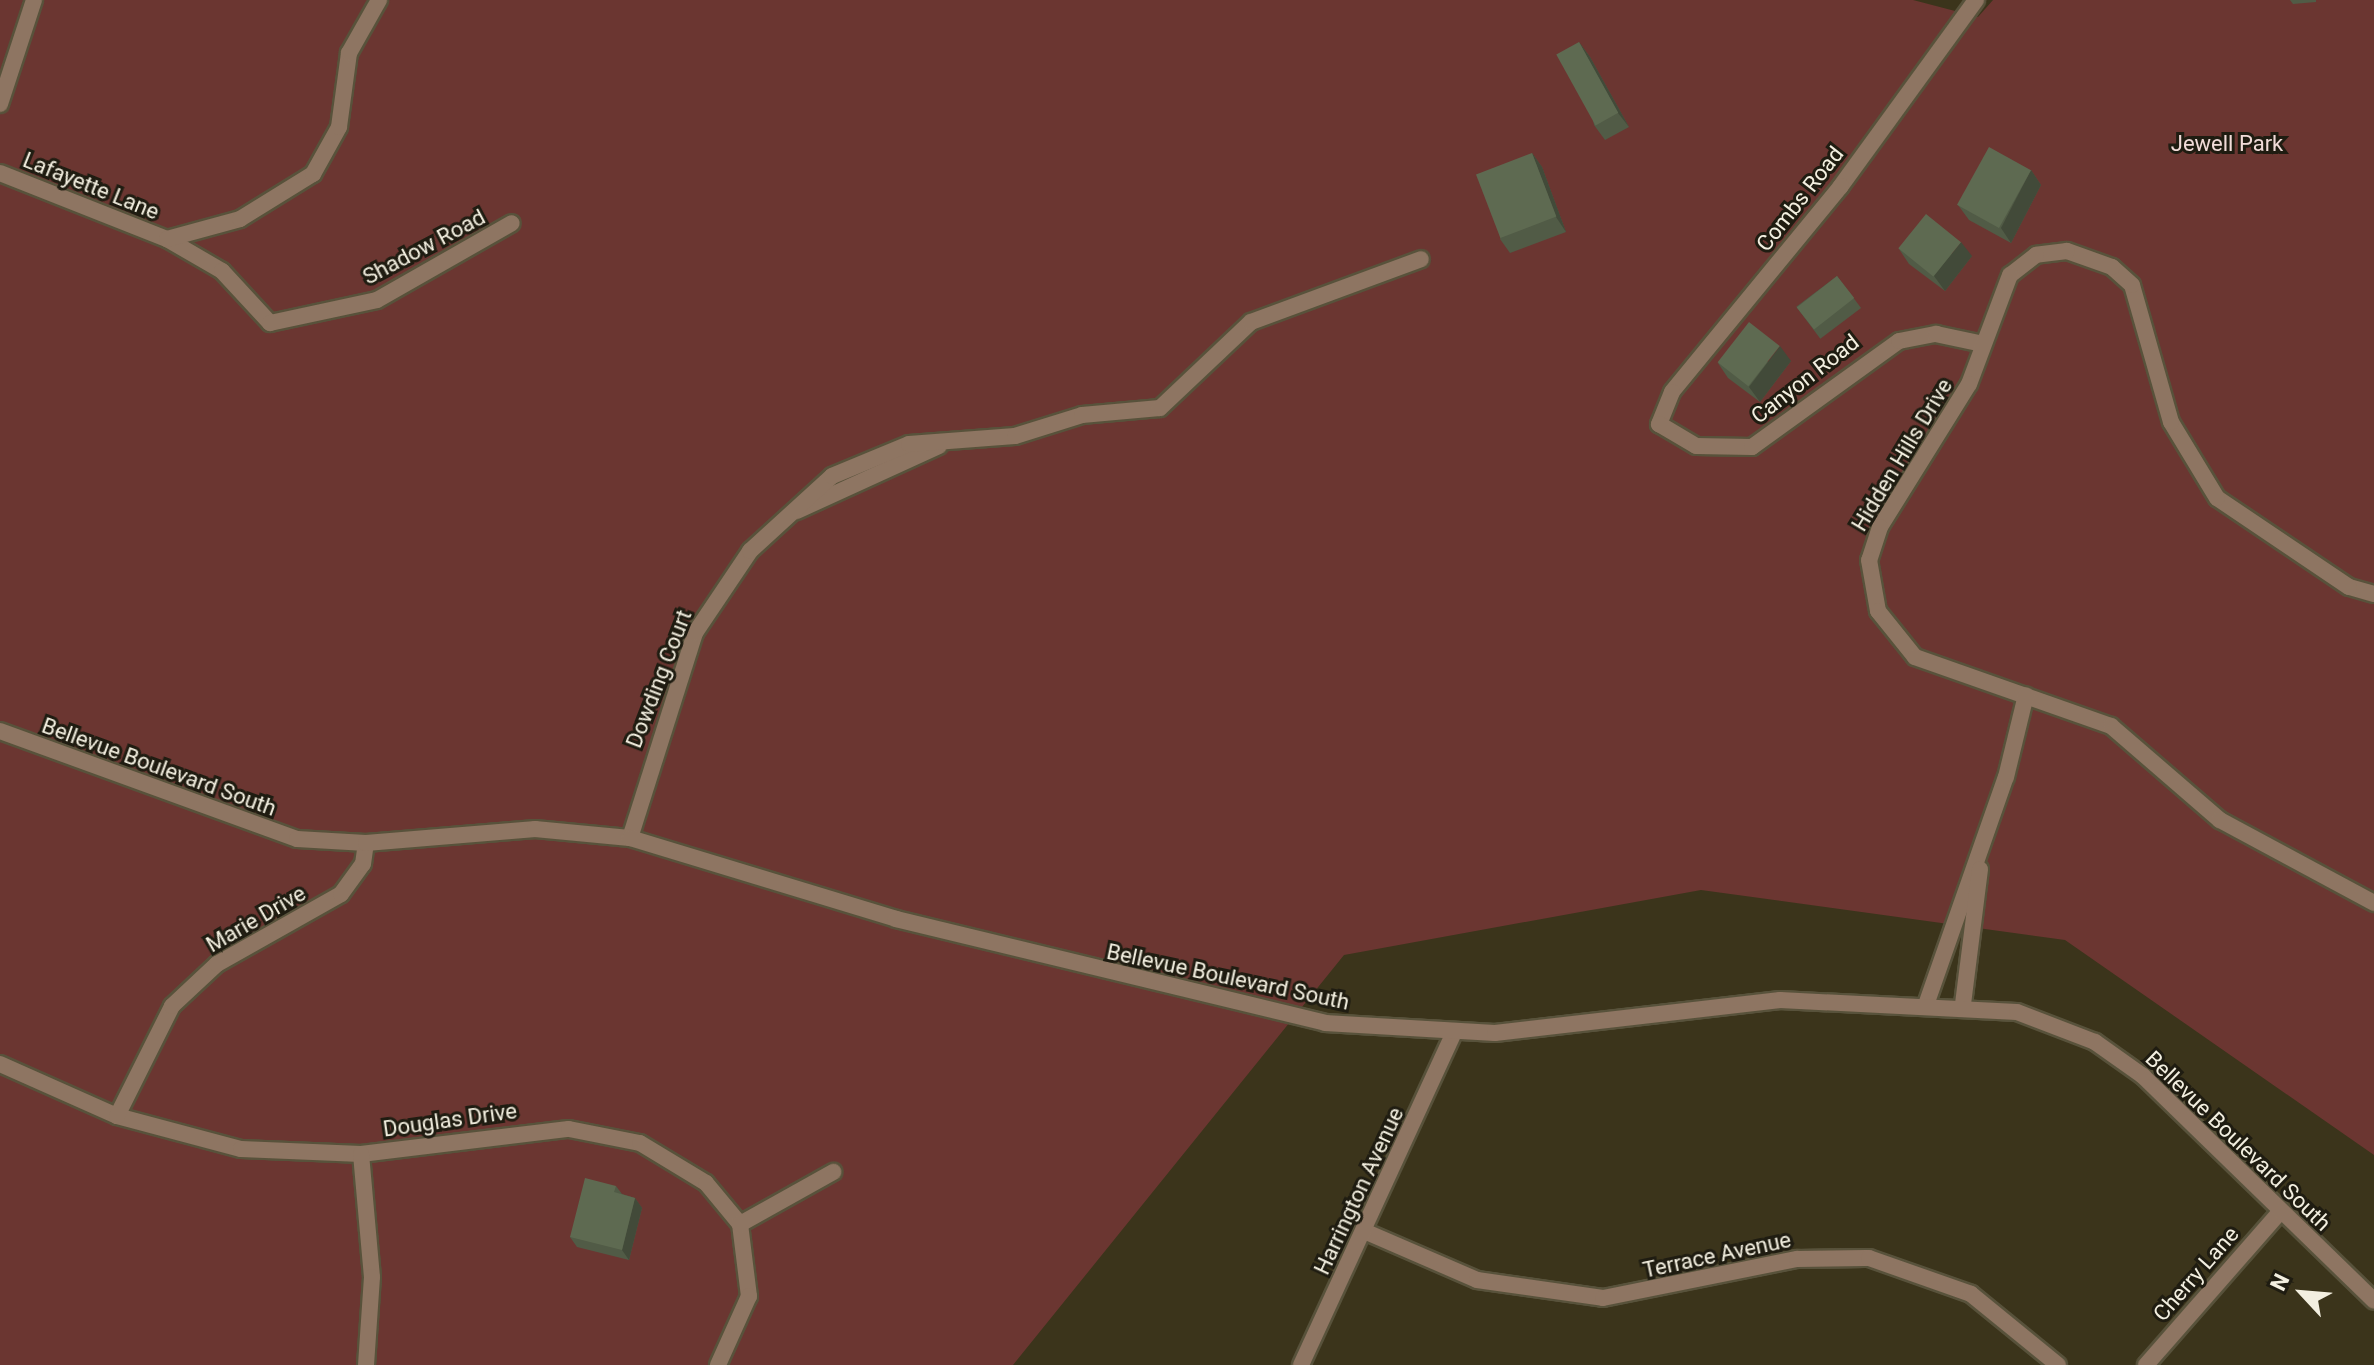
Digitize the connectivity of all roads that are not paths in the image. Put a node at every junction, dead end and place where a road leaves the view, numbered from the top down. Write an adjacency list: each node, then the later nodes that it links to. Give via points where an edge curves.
1 (34, 0): 4 (street)
2 (379, 0): 7 (street, via 349,53 339,127 313,174 240,219)
3 (1976, 0): 10 (street, Combs Road, via 1841,186 1672,392)
4 (0, 104)
5 (0, 173): 7 (street, Lafayette Lane)
6 (512, 223): 7 (street, Shadow Road, via 377,300 270,323 222,271)
7 (167, 239)
8 (1421, 259): 11 (street, Dowding Court, via 1251,322 1160,408)
9 (1983, 344): 10 (street, Canyon Road, via 1936,334 1899,341 1752,447 1696,446); 13 (street, Hidden Hills Drive, via 2001,289 2021,264 2067,251 2112,267 2140,300 2171,422 2202,481 2256,530 2349,587); 14 (street, Hidden Hills Drive, via 1961,400 1880,527 1869,577 1889,632 1915,657)
10 (1659, 424)
11 (949, 441): 12 (street, Dowding Court); 12 (street, Dowding Court, via 855,462)
12 (788, 514): 16 (street, Dowding Court, via 731,574 695,633)
13 (2374, 594)
14 (2026, 695): 18 (street); 19 (street, Hidden Hills Drive, via 2111,726 2220,820)
15 (0, 731): 17 (street, Bellevue Boulevard South, via 265,831)
16 (630, 838): 17 (street, Bellevue Boulevard South, via 535,829); 22 (street, Bellevue Boulevard South, via 1107,975 1325,1023)
17 (366, 843): 24 (street, Marie Drive, via 363,864 341,894 217,964 172,1006)
18 (1979, 856): 20 (street); 21 (street, via 1980,914)
19 (2374, 903)
20 (1927, 1002): 21 (street, Bellevue Boulevard South); 22 (street, Bellevue Boulevard South, via 1729,1001)
21 (1963, 1004): 27 (street, Bellevue Boulevard South, via 2042,1020 2117,1056)
22 (1453, 1034): 29 (street, Harrington Avenue)
23 (0, 1064): 24 (street, Douglas Drive)
24 (117, 1116): 25 (street, Douglas Drive, via 241,1149)
25 (361, 1154): 28 (street, Douglas Drive, via 542,1129 592,1131 677,1162 723,1199); 31 (street, via 372,1277)
26 (833, 1172): 28 (street)
27 (2279, 1213): 30 (street, Bellevue Boulevard South); 35 (street, Cherry Lane)
28 (740, 1224): 32 (street, via 749,1296)
29 (1364, 1231): 33 (street, Harrington Avenue); 34 (street, Terrace Avenue, via 1477,1280 1603,1298 1797,1259 1869,1258 1971,1294)
30 (2374, 1301)
31 (366, 1365)
32 (718, 1365)
33 (1301, 1365)
34 (2058, 1365)
35 (2146, 1365)

